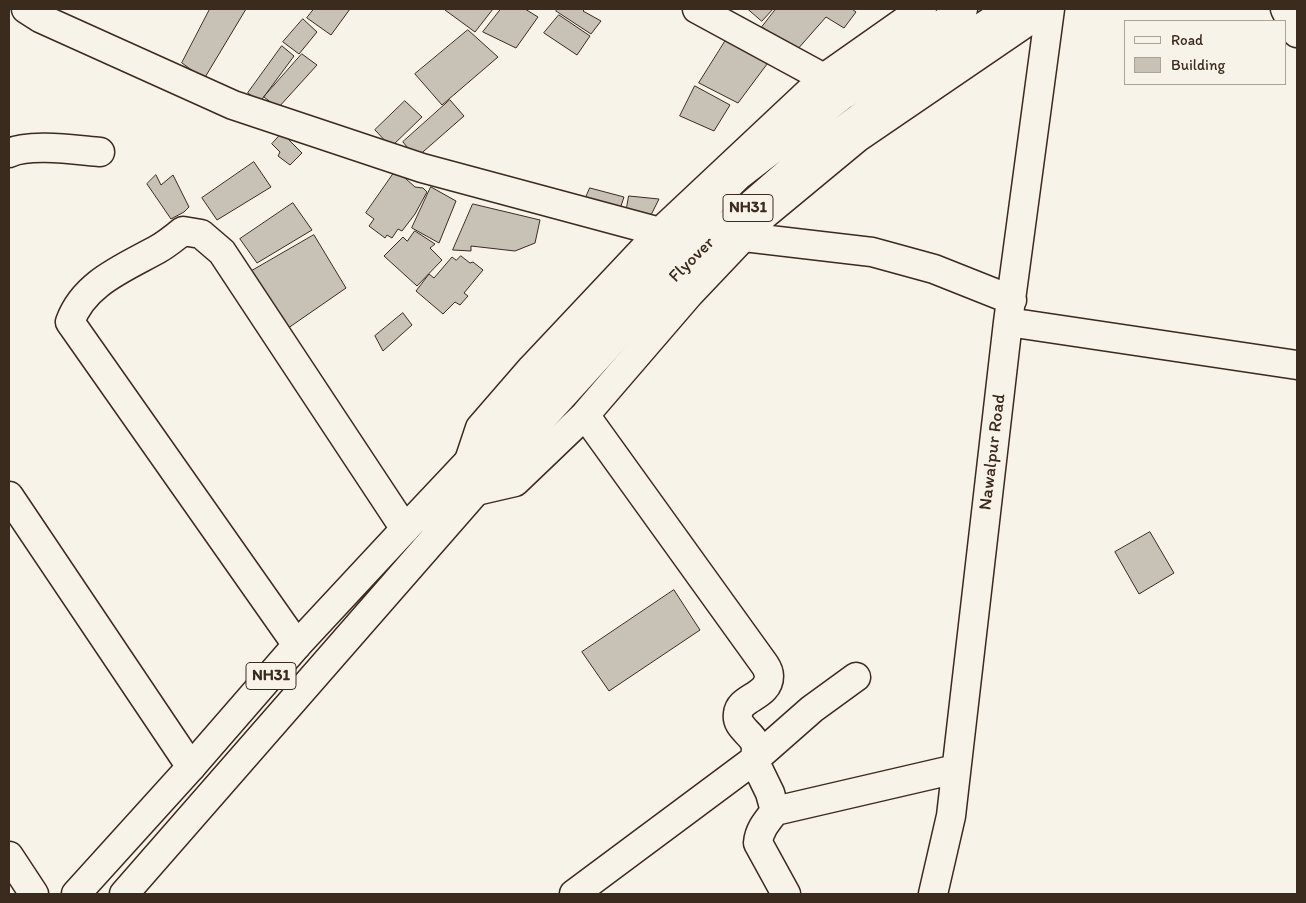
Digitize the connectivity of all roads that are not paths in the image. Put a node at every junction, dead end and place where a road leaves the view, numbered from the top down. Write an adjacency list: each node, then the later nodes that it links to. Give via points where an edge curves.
1 (26, 9): 13 (main road, via 233,105 422,168)
2 (697, 9): 10 (main road)
3 (922, 9): 10 (main road)
4 (963, 9): 18 (main road, Flyover / NH31, via 738,176 604,312)
5 (1010, 9): 19 (main road, Flyover / NH31, via 798,164 722,230 633,318)
6 (1046, 9): 14 (main road, via 857,138 764,215)
7 (1050, 9): 15 (main road, Nawalpur Road)
8 (1285, 9): 9 (main road)
9 (1297, 33)
10 (824, 78): 13 (main road)
11 (100, 152): 12 (main road, via 30,147)
12 (9, 153)
13 (660, 232): 18 (main road, via 480,428)
14 (744, 237): 15 (main road, via 872,252 934,269); 17 (main road, via 690,293)
15 (1010, 311): 16 (main road); 26 (main road, Nawalpur Road)
16 (1297, 365)
17 (585, 415): 19 (main road, via 515,482); 24 (main road, via 770,675 766,688 741,706 738,714 740,724 754,741)
18 (469, 461): 21 (main road, NH31)
19 (476, 491): 31 (main road, NH31)
20 (9, 496): 25 (main road)
21 (405, 528): 22 (main road, NH31); 22 (main road, via 222,252 201,234 183,231 160,248 113,273 81,300 70,322)
22 (297, 645): 25 (main road, NH31)
23 (856, 677): 24 (main road, via 812,709)
24 (754, 760): 27 (main road); 32 (main road)
25 (191, 767): 30 (main road, NH31)
26 (956, 769): 27 (main road); 34 (main road, Nawalpur Road, via 951,816)
27 (776, 811): 33 (main road, via 762,829 758,843)
28 (9, 856): 29 (main road)
29 (34, 894)
30 (76, 894)
31 (124, 894)
32 (574, 894)
33 (786, 894)
34 (933, 894)

